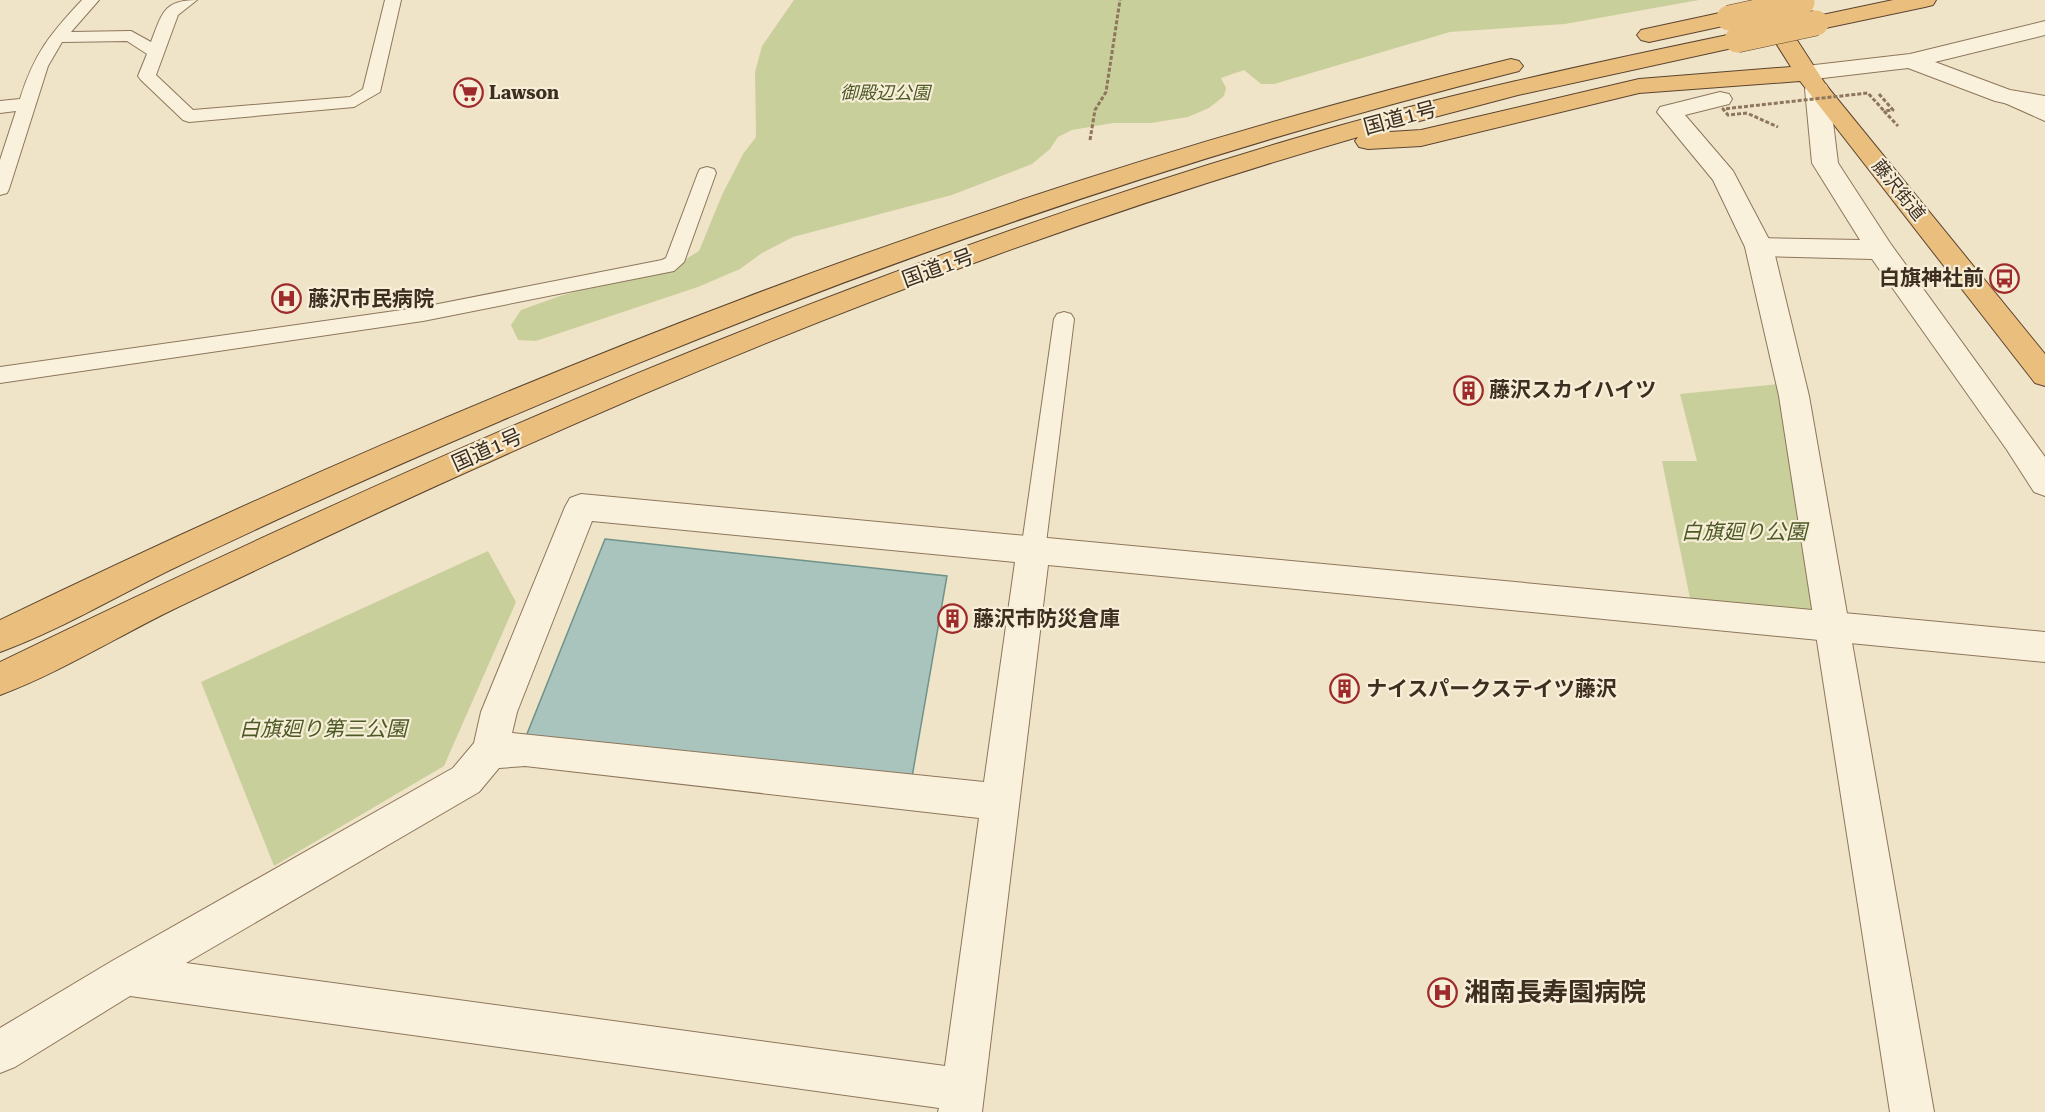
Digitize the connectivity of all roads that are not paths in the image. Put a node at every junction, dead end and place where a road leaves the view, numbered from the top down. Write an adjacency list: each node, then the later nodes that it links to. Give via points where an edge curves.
1 (91, 0): 9 (lane)
2 (189, 0): 10 (lane, via 171,13)
3 (393, 0): 10 (lane, via 371,92 354,102 189,116 147,76)
4 (1760, 0): 12 (highway, 藤沢街道)
5 (1925, 0): 8 (highway, 国道1号, bridge, via 1815,23)
6 (1807, 1): 8 (highway, 国道1号, bridge)
7 (2045, 28): 11 (street)
8 (1733, 29): 19 (highway, 国道1号); 30 (highway, 国道1号, via 1375,99 1191,153 927,241 532,394 314,490)
9 (57, 37): 10 (lane, via 131,36); 15 (lane, via 39,66)
10 (156, 52)
11 (1910, 61): 12 (street); 13 (street)
12 (1811, 81): 19 (highway, via 1639,87 1421,138); 23 (street, via 1825,163); 26 (highway, 藤沢街道)
13 (2004, 96): 16 (street); 18 (lane)
14 (1720, 99): 22 (street, via 1669,112 1724,177)
15 (27, 104): 17 (lane); 21 (lane)
16 (2045, 104)
17 (0, 107)
18 (2045, 116)
19 (1302, 145): 32 (highway, 国道1号, via 1101,209 935,268 555,419 329,520)
20 (707, 173): 25 (lane, via 674,262 667,266 423,314)
21 (0, 189)
22 (1759, 247): 23 (street); 29 (street, via 1794,396)
23 (1880, 250): 27 (street)
24 (1064, 319): 28 (lane)
25 (0, 375)
26 (2045, 375)
27 (2045, 483)
28 (1033, 551): 29 (street); 33 (street, via 581,507 499,712); 34 (street)
29 (1833, 626): 31 (street); 38 (street)
30 (0, 637)
31 (2045, 647)
32 (0, 680)
33 (490, 751): 34 (street, via 525,749); 35 (street, via 466,780)
34 (1001, 802): 37 (street)
35 (126, 975): 36 (street); 37 (street)
36 (0, 1052)
37 (962, 1101)
38 (1912, 1112)

